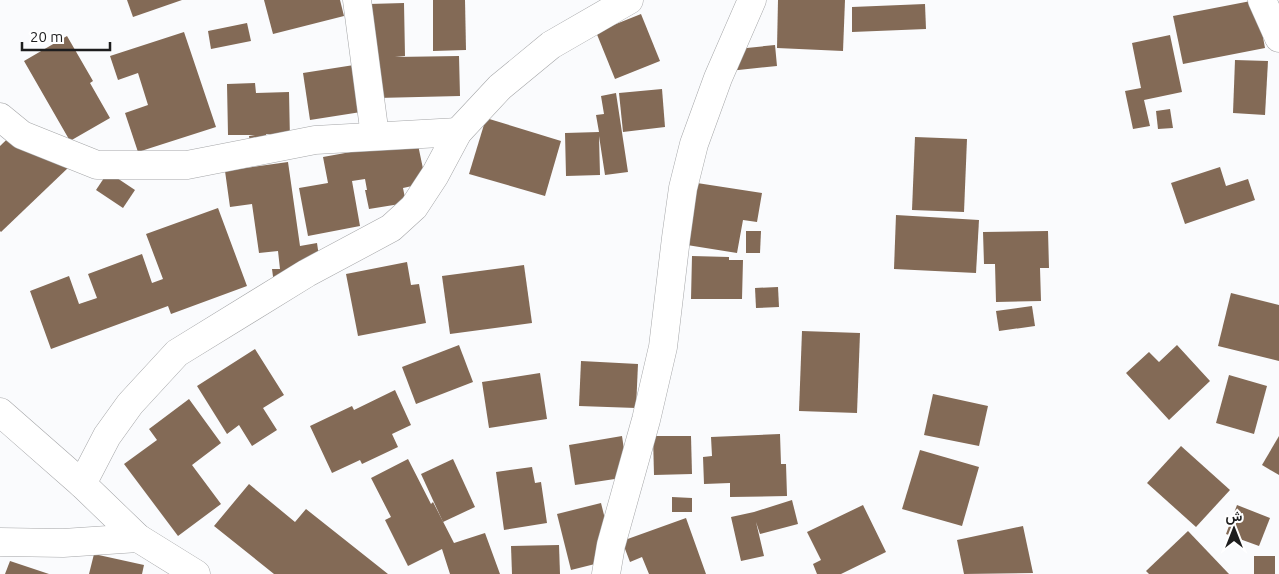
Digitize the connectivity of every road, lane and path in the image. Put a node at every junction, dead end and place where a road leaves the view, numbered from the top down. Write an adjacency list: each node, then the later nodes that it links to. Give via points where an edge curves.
1 (357, 0): 8 (street)
2 (629, 0): 7 (street, via 551,45 500,86)
3 (752, 0): 14 (street, via 694,144 683,188 664,347)
4 (1262, 0): 5 (street)
5 (1279, 38)
6 (0, 117): 8 (street, via 22,135 97,165 187,165 314,140)
7 (458, 132): 8 (street); 10 (street, via 414,207 391,228 307,273 177,353 130,404 106,436)
8 (375, 136)
9 (0, 412): 10 (street)
10 (82, 484): 11 (street)
11 (138, 538): 12 (street, via 63,543); 13 (street)
12 (0, 542)
13 (186, 571)
14 (606, 574)

